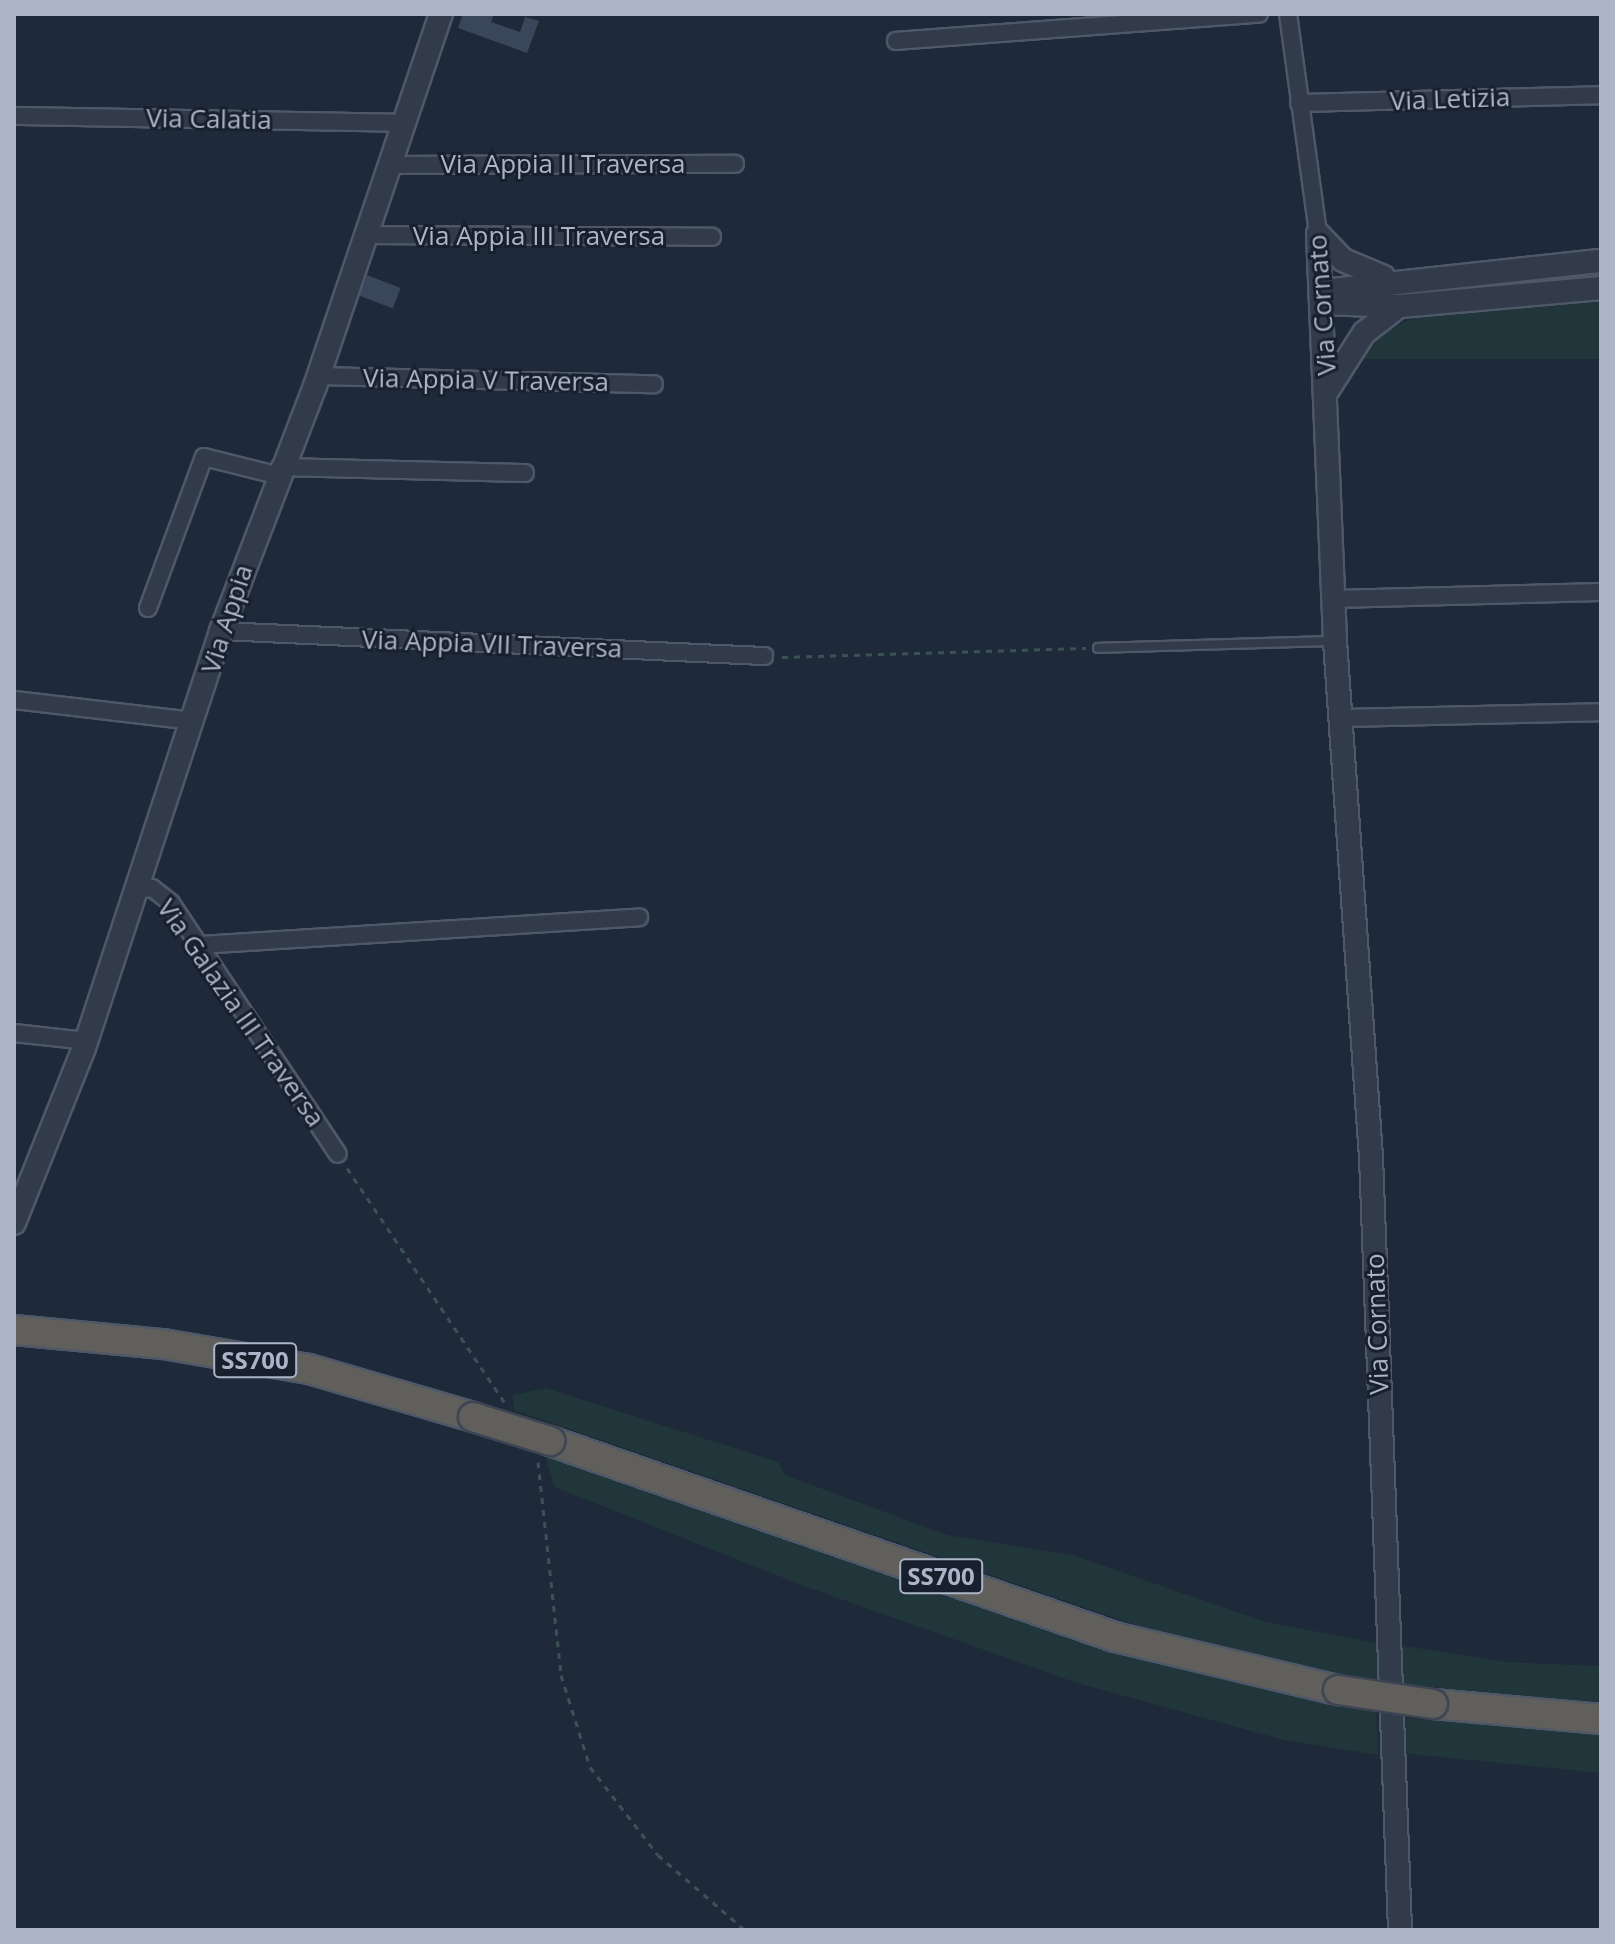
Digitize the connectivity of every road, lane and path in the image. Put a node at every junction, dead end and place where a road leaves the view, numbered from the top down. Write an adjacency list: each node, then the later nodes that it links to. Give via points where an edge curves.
1 (441, 14): 8 (street, Via Appia)
2 (1259, 14): 4 (street)
3 (1288, 14): 6 (street, Via Cornato)
4 (896, 41)
5 (1601, 95): 6 (street, Via Letizia)
6 (1299, 103): 11 (street, Via Cornato)
7 (14, 116): 8 (street, Via Calatia)
8 (403, 123): 10 (street, Via Appia)
9 (735, 164): 10 (street, Via Appia II Traversa)
10 (390, 165): 12 (street, Via Appia)
11 (1318, 234): 15 (street, via 1353,266); 17 (street, Via Cornato)
12 (366, 235): 13 (street, Via Appia III Traversa); 19 (street, Via Appia)
13 (712, 237)
14 (1601, 261): 15 (street)
15 (1393, 279): 17 (street)
16 (1601, 288): 18 (street)
17 (1323, 297): 18 (street); 21 (street, Via Cornato)
18 (1400, 306): 21 (street, via 1364,333)
19 (318, 376): 20 (street, Via Appia V Traversa); 22 (street, Via Appia)
20 (654, 384)
21 (1327, 391): 25 (street, Via Cornato)
22 (278, 471): 23 (street); 26 (street, via 204,457); 27 (street, Via Appia)
23 (525, 473)
24 (1601, 592): 25 (street)
25 (1334, 599): 28 (street, Via Cornato)
26 (148, 608)
27 (221, 631): 30 (street, Via Appia VII Traversa); 34 (street, Via Appia)
28 (1335, 641): 29 (lane); 33 (street, Via Cornato)
29 (1098, 648): 30 (path)
30 (764, 656)
31 (14, 700): 34 (street)
32 (1601, 712): 33 (street)
33 (1341, 718): 47 (street, Via Cornato, via 1371,1157)
34 (194, 721): 35 (street, Via Appia)
35 (133, 890): 37 (street, Via Galazia III Traversa, via 152,888 171,903); 39 (street, Via Appia)
36 (639, 917): 37 (street)
37 (200, 945): 40 (street, Via Galazia III Traversa)
38 (14, 1033): 39 (street)
39 (86, 1041): 41 (street, Via Appia)
40 (338, 1154): 43 (path)
41 (14, 1223)
42 (22, 1330): 44 (highway, SS700, bridge, via 309,1369 473,1417)
43 (508, 1409)
44 (543, 1450): 45 (highway, SS700, bridge, via 1115,1637 1338,1690); 46 (path, via 561,1675 590,1767 658,1855)
45 (1601, 1719)
46 (745, 1930)
47 (1400, 1930)

